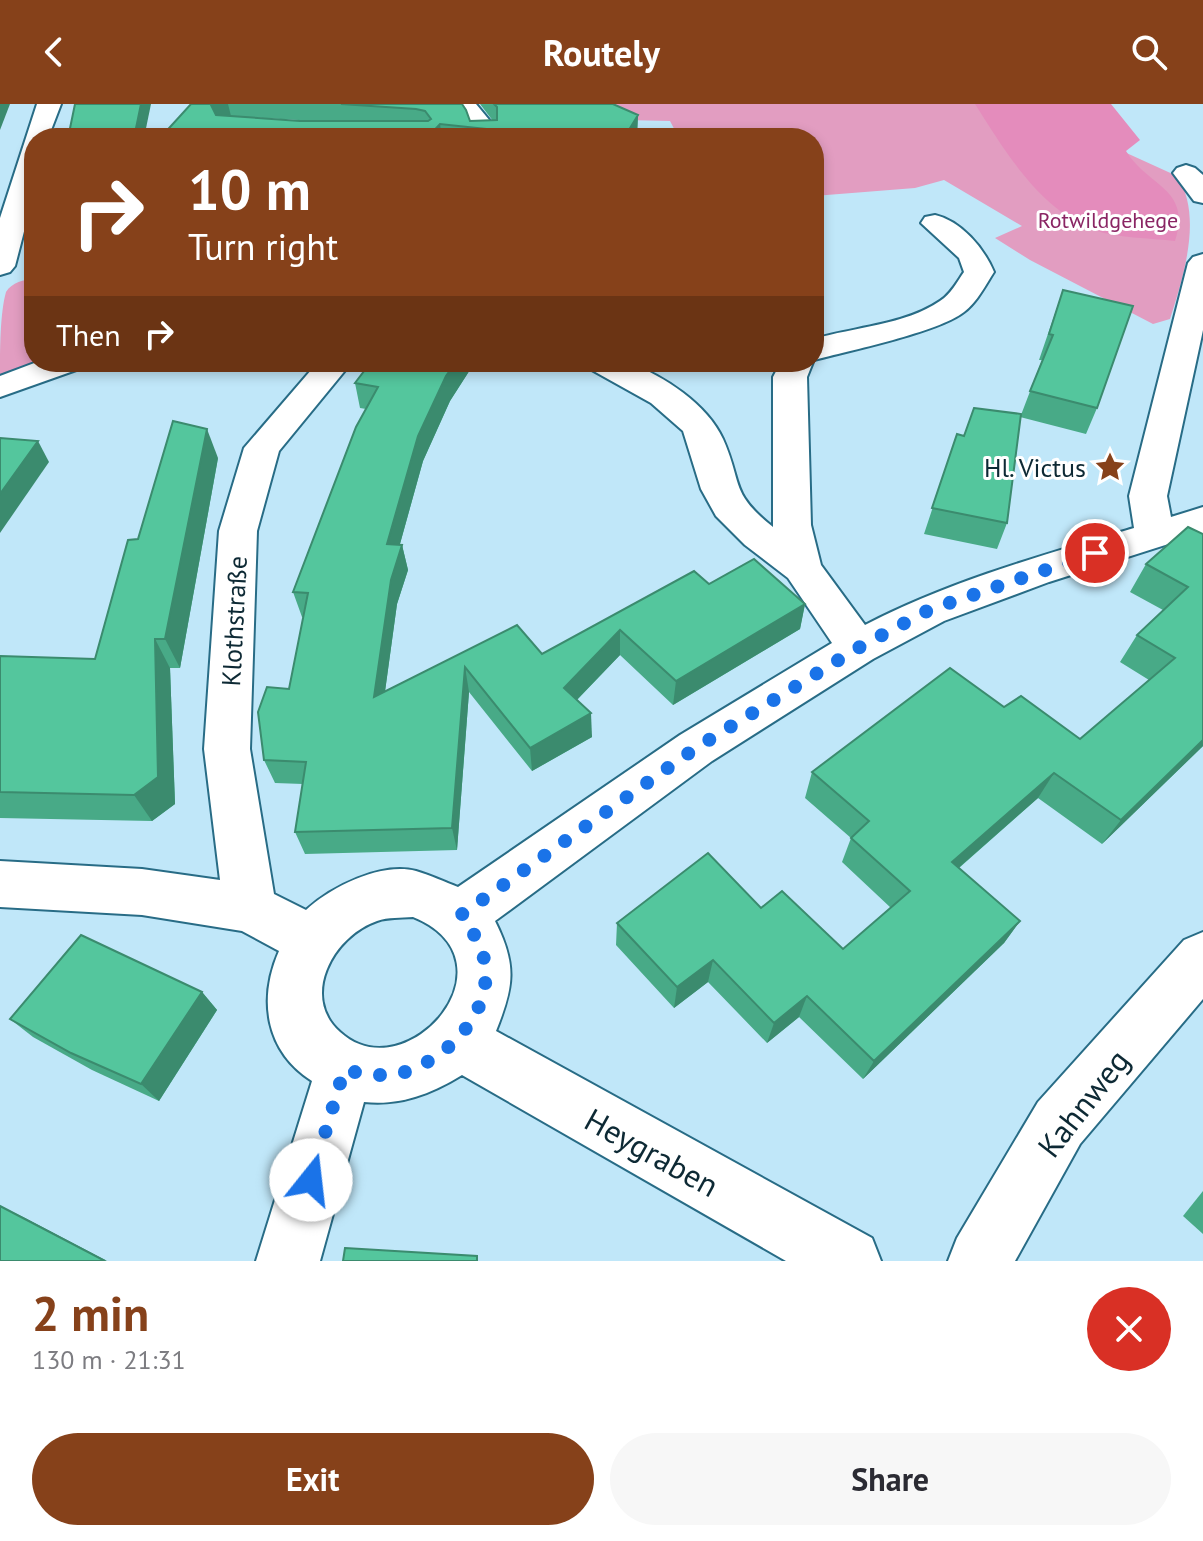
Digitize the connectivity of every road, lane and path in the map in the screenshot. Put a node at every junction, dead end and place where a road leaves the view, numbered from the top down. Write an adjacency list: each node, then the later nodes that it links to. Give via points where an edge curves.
1 (49, 104): 3 (street)
2 (464, 104): 4 (street)
3 (40, 128)
4 (483, 128)
5 (1186, 173): 7 (street)
6 (24, 182): 10 (street)
7 (1203, 195)
8 (935, 223): 12 (street, via 972,254 979,272 958,301 924,318)
9 (1203, 263): 19 (street, via 1148,496)
10 (1, 264): 11 (street)
11 (24, 265)
12 (824, 347)
13 (40, 372): 17 (street)
14 (327, 372): 23 (street, Klothstraße, via 262,448 238,531 227,749)
15 (620, 372): 20 (street, via 678,405 698,426 723,499)
16 (792, 372): 20 (street, via 792,525)
17 (0, 387)
18 (1203, 520): 19 (street)
19 (1155, 535): 21 (street, via 929,610)
20 (802, 568): 21 (street)
21 (858, 648): 24 (street, via 696,748)
22 (0, 884): 23 (street, via 142,892)
23 (250, 908): 25 (street)
24 (461, 915): 25 (street, via 440,901 414,894 385,895 357,903); 27 (street, via 485,961 484,988)
25 (312, 941): 28 (street, via 298,970 293,1000 300,1030 318,1054)
26 (1203, 958): 31 (street, Kahnweg, via 1059,1123)
27 (457, 1041): 28 (street, via 403,1073 372,1076); 30 (street, Heygraben)
28 (344, 1070): 29 (street)
29 (288, 1261)
30 (849, 1261)
31 (980, 1261)

